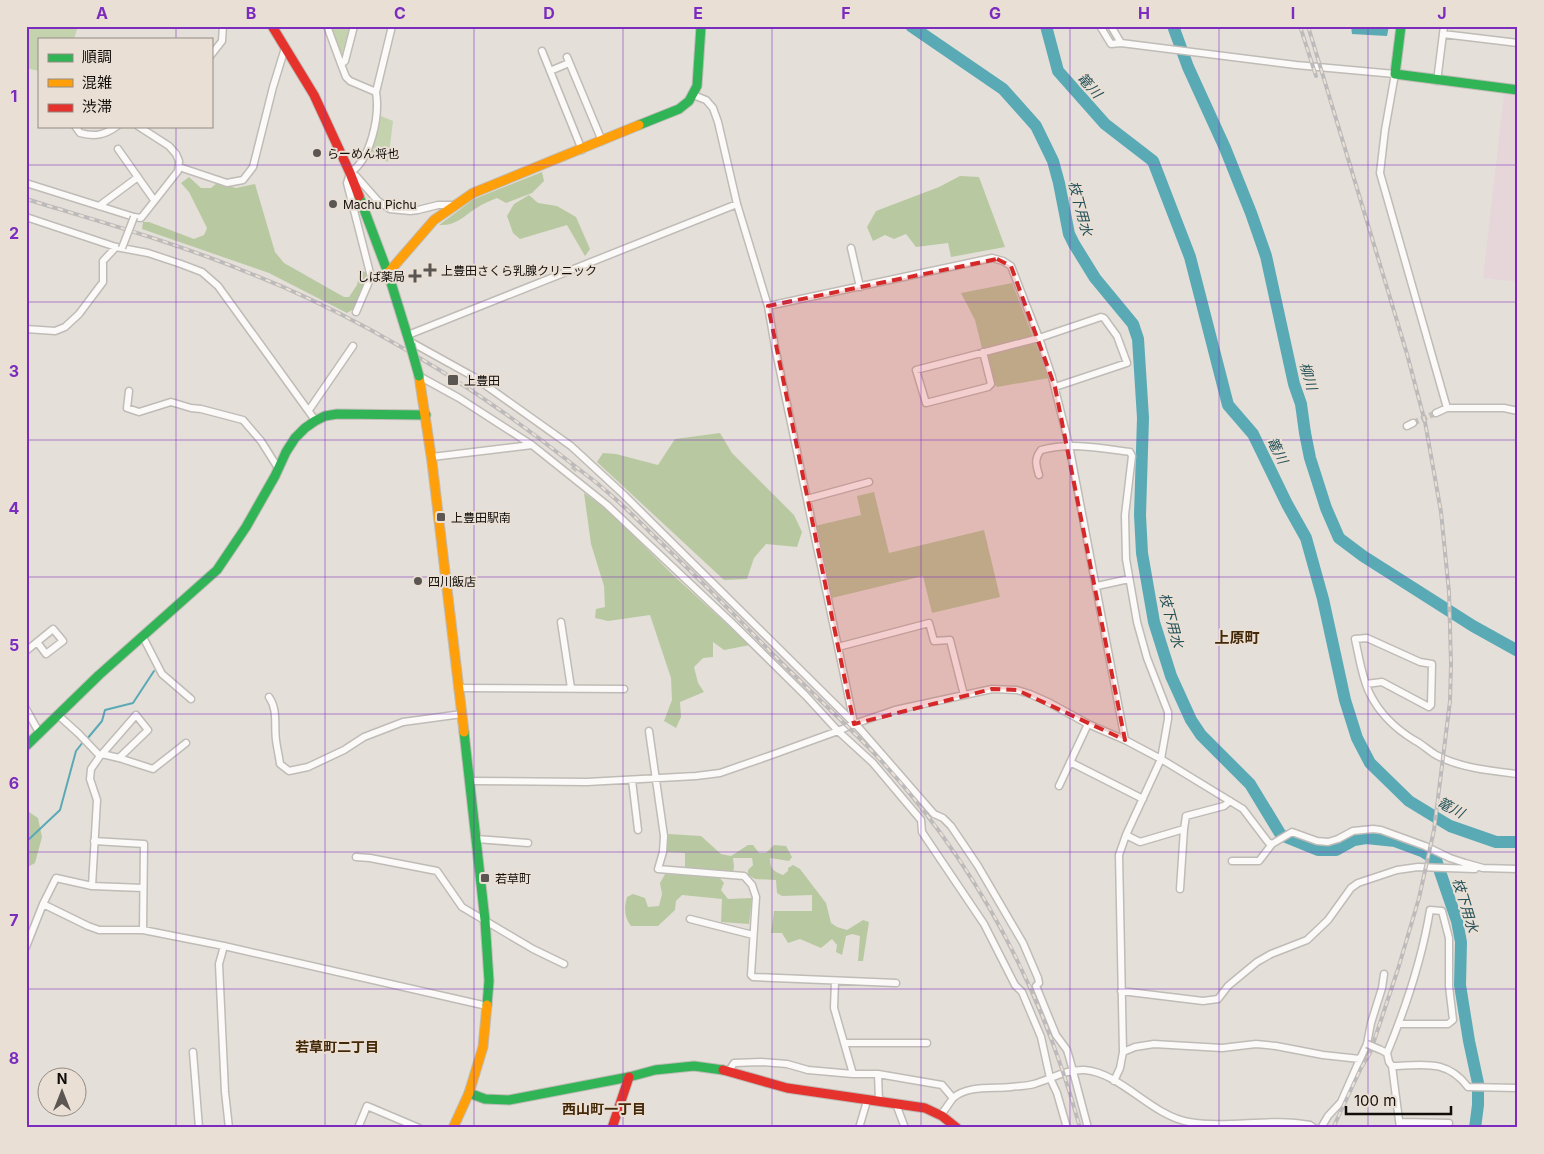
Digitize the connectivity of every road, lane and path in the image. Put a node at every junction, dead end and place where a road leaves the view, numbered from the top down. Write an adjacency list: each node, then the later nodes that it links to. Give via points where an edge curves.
1 (223, 26): 15 (street, via 222,41)
2 (272, 26): 13 (street)
3 (327, 26): 16 (street)
4 (354, 26): 16 (street, via 345,62)
5 (392, 26): 21 (street)
6 (701, 26): 22 (street, via 698,80)
7 (1100, 26): 11 (street, via 1111,44)
8 (1111, 26): 11 (street)
9 (1401, 26): 18 (street)
10 (1443, 30): 12 (street); 19 (street)
11 (1121, 43): 18 (street)
12 (1518, 43)
13 (285, 48): 29 (street, via 253,167 243,180 227,183); 30 (street, via 314,94)
14 (542, 51): 17 (street)
15 (212, 54)
16 (341, 64): 21 (street, via 350,81)
17 (550, 71): 26 (street, via 568,60); 28 (street)
18 (1395, 74): 19 (street); 54 (street, via 1380,173)
19 (1437, 81): 20 (street)
20 (1518, 90)
21 (376, 92): 30 (street, via 377,117 367,151)
22 (694, 94): 26 (street, via 673,112); 35 (street, via 713,108)
23 (76, 128): 24 (street, via 80,133 96,135)
24 (115, 128)
25 (141, 128): 29 (street, via 176,154)
26 (602, 141): 28 (street)
27 (118, 148): 31 (street)
28 (582, 150): 36 (street, via 473,193)
29 (179, 167): 34 (street)
30 (350, 172): 36 (street, via 390,209 418,210 438,204); 42 (street); 45 (street, via 347,183 370,277)
31 (138, 177): 34 (street); 37 (street)
32 (27, 183): 33 (street); 37 (street)
33 (26, 191)
34 (154, 200): 39 (street, via 141,218)
35 (737, 204): 44 (street); 48 (street)
36 (454, 205): 42 (street, via 428,226)
37 (100, 206): 39 (street)
38 (26, 217): 40 (street)
39 (134, 217): 40 (street, bridge)
40 (119, 247): 46 (street, via 103,262 102,282 79,314 65,327 55,331); 55 (street, via 148,253 208,276)
41 (851, 248): 43 (street)
42 (388, 273): 48 (street)
43 (860, 287): 44 (street); 47 (street, via 998,259 1011,266)
44 (768, 306): 66 (street)
45 (356, 312)
46 (26, 329)
47 (1039, 338): 50 (street); 52 (street); 52 (street, via 1101,317 1117,336 1127,363)
48 (409, 340): 51 (street, bridge); 84 (street, via 474,377 570,446 581,460 637,507)
49 (353, 346): 55 (street)
50 (983, 352): 50 (street, via 916,370 926,403 988,387 991,384)
51 (419, 376): 58 (street); 60 (street)
52 (1055, 387): 61 (street)
53 (129, 391): 63 (street, via 127,408 139,412 171,402 243,420)
54 (1447, 408): 56 (street); 57 (street)
55 (309, 410): 59 (street)
56 (1518, 411)
57 (1436, 413)
58 (426, 415): 59 (street, via 350,412); 62 (street)
59 (315, 420): 63 (street, via 297,434)
60 (532, 445): 62 (street); 87 (street, via 571,472 607,504 806,696)
61 (1069, 445): 64 (street, via 1041,450 1036,457); 67 (street, via 1130,452 1132,456 1125,522); 68 (street)
62 (432, 457): 75 (street)
63 (278, 468): 70 (street, via 246,527 217,570)
64 (1039, 475)
65 (869, 482): 66 (street)
66 (807, 499): 72 (street)
67 (1129, 579): 68 (street); 94 (street, via 1147,658 1168,716)
68 (1097, 586): 89 (street)
69 (561, 622): 76 (street)
70 (143, 637): 80 (street, via 162,674); 83 (street)
71 (37, 642): 73 (street)
72 (838, 647): 78 (street, via 929,623 934,641 950,640); 84 (street)
73 (26, 651)
74 (1366, 684): 74 (street, via 1382,682 1429,707 1432,664 1420,662 1367,638 1355,639); 96 (street, via 1377,707 1397,729 1436,755 1464,765)
75 (458, 688): 76 (street); 82 (street)
76 (571, 688): 77 (street)
77 (624, 689)
78 (964, 695): 84 (street, via 895,710); 85 (street, via 992,689 1017,690 1048,702)
79 (269, 697): 82 (street, via 276,715 280,764 289,771 308,767 364,737 404,722)
80 (191, 699)
81 (26, 709): 88 (street)
82 (462, 714): 99 (street)
83 (58, 715): 88 (street); 92 (street)
84 (854, 724): 87 (street); 139 (street, via 934,814 951,826 978,866 1023,943 1038,978 1036,986 1056,1035 1067,1050)
85 (1088, 724): 89 (street); 95 (street)
86 (650, 731): 97 (street)
87 (838, 731): 97 (street, via 720,773); 144 (street, via 873,763 921,820 922,832 984,924 1022,992 1041,1037)
88 (40, 734): 91 (street)
89 (1125, 740): 94 (street)
90 (186, 743): 93 (street, via 153,769)
91 (26, 746)
92 (101, 755): 93 (street); 93 (street, via 136,715 148,730); 107 (street, via 90,769 97,800)
93 (119, 758)
94 (1161, 759): 101 (street); 102 (street)
95 (1070, 762): 100 (street); 101 (street)
96 (1518, 774)
97 (656, 779): 98 (street); 121 (street, via 664,836 658,869 744,876 756,897)
98 (632, 780): 99 (street); 104 (street)
99 (470, 781): 106 (street)
100 (1059, 786)
101 (1143, 799): 105 (street)
102 (1230, 801): 103 (street, via 1224,806 1186,816); 109 (street, via 1243,809 1268,842)
103 (1184, 829): 105 (street, via 1140,842); 116 (street)
104 (638, 830)
105 (1126, 835): 128 (street, via 1119,857)
106 (476, 839): 108 (street); 119 (street)
107 (94, 841): 114 (street); 115 (street, via 144,844)
108 (528, 843)
109 (1275, 843): 111 (street, via 1259,861); 112 (street, via 1292,832 1328,842 1353,831 1382,830)
110 (356, 857): 119 (street, via 437,872 462,907)
111 (1232, 861)
112 (1483, 868): 113 (street); 128 (street, via 1418,867 1397,870 1358,883 1307,940 1257,962 1228,986 1218,999 1203,1001)
113 (1518, 869)
114 (92, 886): 115 (street); 117 (street, via 56,878)
115 (143, 888): 120 (street)
116 (1180, 889)
117 (43, 904): 120 (street, via 99,930); 123 (street)
118 (690, 918): 121 (street)
119 (485, 920): 124 (street); 129 (street, via 489,982)
120 (143, 930): 122 (street)
121 (753, 936): 126 (street, via 752,977)
122 (224, 946): 129 (street); 156 (street, via 219,964 225,1092)
123 (26, 947)
124 (564, 964)
125 (1384, 974): 133 (street)
126 (835, 981): 127 (street); 131 (street, via 834,1008)
127 (896, 983)
128 (1121, 991): 136 (street)
129 (487, 1006): 147 (street, via 483,1048)
130 (1399, 1024): 130 (street, via 1430,910 1442,911 1449,938 1453,1020 1448,1024); 134 (street)
131 (844, 1043): 132 (street); 141 (street)
132 (927, 1043)
133 (1367, 1044): 134 (street, bridge); 137 (street)
134 (1384, 1051): 138 (street)
135 (192, 1052): 155 (street)
136 (1123, 1052): 137 (street, via 1154,1044 1222,1048 1256,1044); 145 (street)
137 (1360, 1059): 167 (street, via 1341,1102)
138 (1392, 1066): 146 (street, via 1438,1065 1459,1076 1468,1087); 154 (street)
139 (1073, 1070): 144 (street); 145 (street, via 1101,1074); 165 (street)
140 (729, 1071): 141 (street, via 734,1063 761,1062); 143 (street, via 694,1066); 149 (street, via 786,1088)
141 (853, 1074): 142 (street)
142 (878, 1074): 148 (street, via 942,1085); 150 (street)
143 (628, 1077): 147 (street, via 509,1100 485,1099); 160 (street)
144 (1050, 1078): 148 (street, via 1032,1084 969,1090); 164 (street)
145 (1114, 1082): 166 (street, via 1186,1122 1282,1121)
146 (1518, 1088)
147 (469, 1093): 159 (street)
148 (953, 1098): 152 (street)
149 (867, 1101): 150 (street); 161 (street)
150 (880, 1101): 151 (street)
151 (896, 1104): 152 (street, via 925,1108); 162 (street)
152 (941, 1115): 163 (street)
153 (1449, 1123): 154 (street)
154 (1400, 1125)
155 (199, 1128)
156 (230, 1128)
157 (358, 1128): 158 (street, via 367,1106)
158 (419, 1128)
159 (453, 1128)
160 (612, 1128)
161 (859, 1128)
162 (905, 1128)
163 (957, 1128)
164 (1067, 1128)
165 (1088, 1128)
166 (1314, 1128)
167 (1321, 1128)

